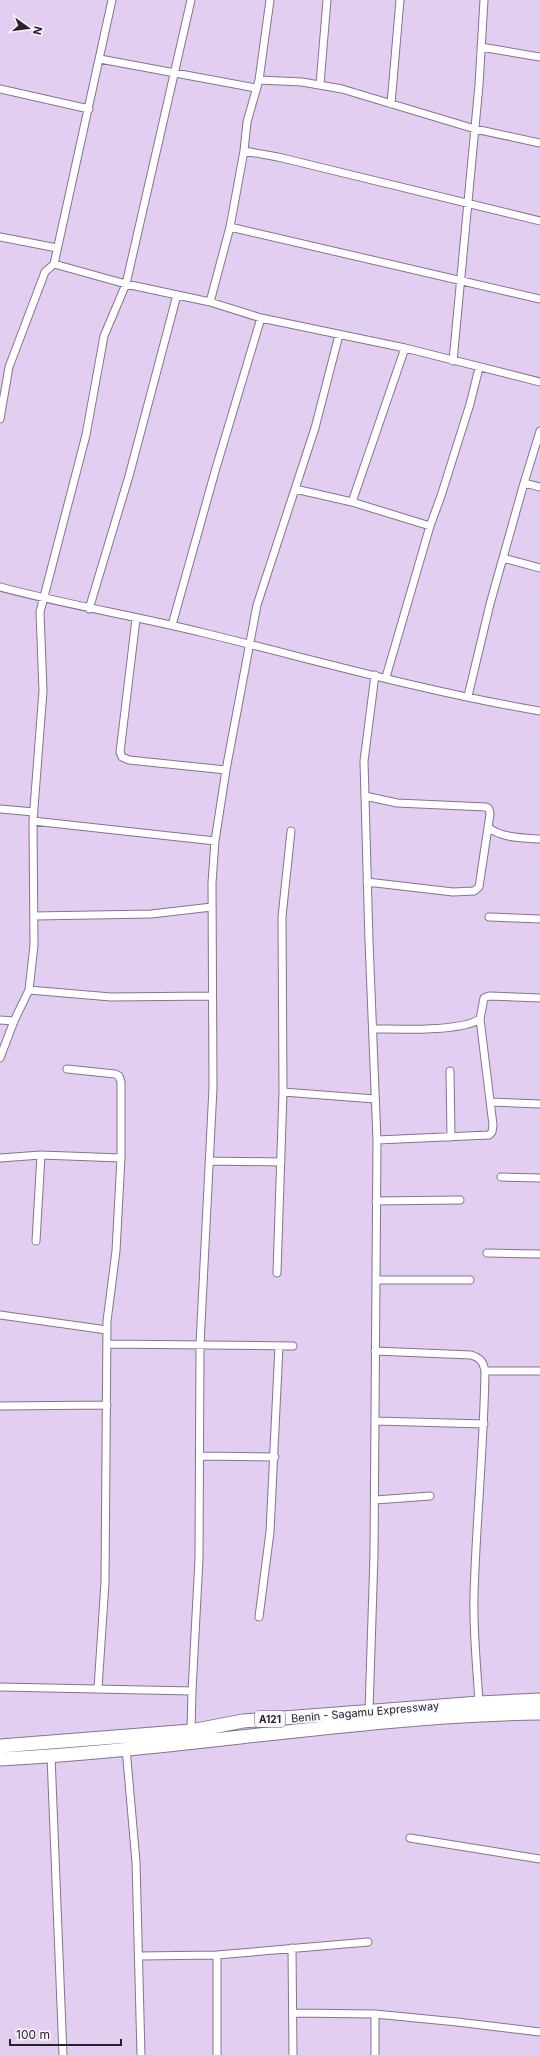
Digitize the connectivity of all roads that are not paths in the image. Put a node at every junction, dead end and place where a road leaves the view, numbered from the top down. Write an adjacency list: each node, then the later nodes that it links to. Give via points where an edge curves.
1 (112, 0): 9 (street)
2 (191, 0): 10 (street)
3 (270, 0): 11 (street)
4 (327, 0): 12 (street)
5 (400, 0): 15 (street)
6 (484, 0): 7 (street)
7 (481, 47): 8 (street); 17 (street)
8 (540, 58)
9 (100, 59): 10 (street); 16 (street)
10 (175, 74): 13 (street); 27 (street)
11 (260, 80): 12 (street); 13 (street)
12 (320, 84): 15 (street)
13 (256, 88): 19 (street, via 247,122)
14 (0, 89): 16 (street)
15 (391, 104): 17 (street)
16 (89, 109): 24 (street)
17 (475, 130): 18 (street); 20 (street)
18 (540, 143)
19 (244, 151): 20 (street, via 278,156); 22 (street)
20 (468, 204): 21 (street); 26 (street)
21 (540, 221)
22 (230, 226): 26 (street); 30 (street)
23 (0, 238): 24 (street)
24 (57, 248): 25 (street)
25 (54, 264): 27 (street); 37 (street, via 45,272 16,346 9,367)
26 (461, 282): 29 (street); 34 (street)
27 (126, 284): 28 (street); 47 (street, via 104,336 86,435)
28 (177, 295): 30 (street); 48 (street, via 129,476)
29 (540, 300)
30 (210, 302): 31 (street)
31 (261, 318): 32 (street); 50 (street)
32 (339, 335): 33 (street); 41 (street, via 315,428)
33 (405, 348): 34 (street); 42 (street)
34 (453, 361): 35 (street)
35 (479, 368): 36 (street); 43 (street)
36 (540, 382)
37 (0, 419)
38 (540, 431): 39 (street)
39 (524, 483): 40 (street); 44 (street)
40 (540, 487)
41 (295, 489): 42 (street); 51 (street, via 257,605)
42 (352, 502): 43 (street)
43 (430, 526): 53 (street)
44 (503, 558): 45 (street); 54 (street)
45 (540, 568)
46 (0, 587): 47 (street)
47 (44, 598): 48 (street); 59 (street, via 40,612 43,691)
48 (89, 609): 49 (street)
49 (136, 619): 50 (street); 56 (street, via 120,752 122,757 129,760)
50 (172, 625): 51 (street)
51 (249, 644): 52 (street); 56 (street)
52 (375, 675): 53 (street); 57 (street, via 365,746)
53 (386, 678): 54 (street)
54 (468, 696): 55 (street)
55 (540, 711)
56 (226, 770): 64 (street)
57 (365, 796): 61 (street, via 397,803 486,808 490,814); 65 (street)
58 (0, 809): 59 (street)
59 (34, 812): 60 (street)
60 (33, 821): 64 (street); 67 (street)
61 (488, 827): 63 (street, via 500,834); 65 (street, via 479,887 474,891 453,892)
62 (291, 831): 80 (street, via 282,917)
63 (540, 839)
64 (215, 841): 66 (street)
65 (367, 882): 76 (street)
66 (212, 907): 67 (street, via 151,914); 71 (street)
67 (34, 916): 70 (street)
68 (489, 917): 69 (street)
69 (540, 919)
70 (29, 990): 71 (street, via 111,996); 75 (street)
71 (212, 996): 89 (street, via 213,1088)
72 (540, 998): 73 (street, via 488,996 484,998)
73 (480, 1019): 76 (street, via 474,1023 438,1028); 82 (street)
74 (0, 1020): 75 (street)
75 (14, 1021): 77 (street)
76 (373, 1029): 81 (street)
77 (0, 1058)
78 (67, 1069): 88 (street, via 119,1076)
79 (450, 1071): 84 (street)
80 (283, 1092): 81 (street); 90 (street)
81 (375, 1099): 85 (street)
82 (491, 1102): 83 (street); 84 (street, via 493,1125 489,1135)
83 (540, 1104)
84 (451, 1137): 85 (street)
85 (377, 1140): 94 (street)
86 (41, 1155): 87 (street); 88 (street); 95 (street)
87 (0, 1158)
88 (121, 1158): 102 (street, via 116,1251)
89 (210, 1161): 90 (street); 104 (street)
90 (281, 1162): 98 (street)
91 (501, 1177): 92 (street)
92 (540, 1178)
93 (460, 1200): 94 (street)
94 (376, 1201): 99 (street)
95 (36, 1241)
96 (487, 1253): 97 (street)
97 (540, 1254)
98 (277, 1273)
99 (376, 1280): 100 (street); 107 (street)
100 (470, 1280)
101 (0, 1316): 102 (street)
102 (107, 1330): 103 (street)
103 (107, 1344): 104 (street); 110 (street)
104 (200, 1344): 105 (street); 114 (street)
105 (278, 1346): 106 (street); 115 (street)
106 (293, 1346)
107 (375, 1351): 108 (street, via 471,1355 484,1363); 112 (street)
108 (485, 1371): 109 (street); 113 (street)
109 (540, 1371)
110 (107, 1405): 111 (street); 120 (street, via 105,1584)
111 (0, 1406)
112 (376, 1421): 113 (street); 117 (street)
113 (484, 1424): 123 (street, via 474,1597)
114 (200, 1456): 115 (street); 121 (street, via 199,1559)
115 (275, 1457): 118 (street, via 270,1532)
116 (430, 1496): 117 (street)
117 (375, 1500): 124 (street)
118 (259, 1617)
119 (0, 1687): 120 (street)
120 (98, 1688): 121 (street)
121 (192, 1691): 126 (street)
122 (540, 1700): 123 (highway, Benin - Sagamu Expressway / A121)
123 (479, 1703): 124 (highway, Benin - Sagamu Expressway / A121)
124 (369, 1711): 126 (highway, Benin - Sagamu Expressway / A121, via 243,1721)
125 (540, 1713): 128 (highway, A121, via 377,1723 207,1742)
126 (191, 1731): 127 (highway, Benin - Sagamu Expressway / A121)
127 (0, 1746)
128 (126, 1748): 129 (highway, A121); 136 (street, via 136,1862)
129 (51, 1756): 130 (highway, A121); 140 (street)
130 (0, 1759)
131 (410, 1838): 132 (street)
132 (540, 1858)
133 (368, 1942): 134 (street)
134 (292, 1948): 135 (street); 137 (street)
135 (216, 1955): 136 (street); 142 (street)
136 (139, 1956): 141 (street)
137 (293, 2013): 138 (street); 143 (street)
138 (375, 2014): 139 (street); 144 (street)
139 (540, 2032)
140 (63, 2055)
141 (141, 2055)
142 (217, 2055)
143 (292, 2055)
144 (375, 2055)

